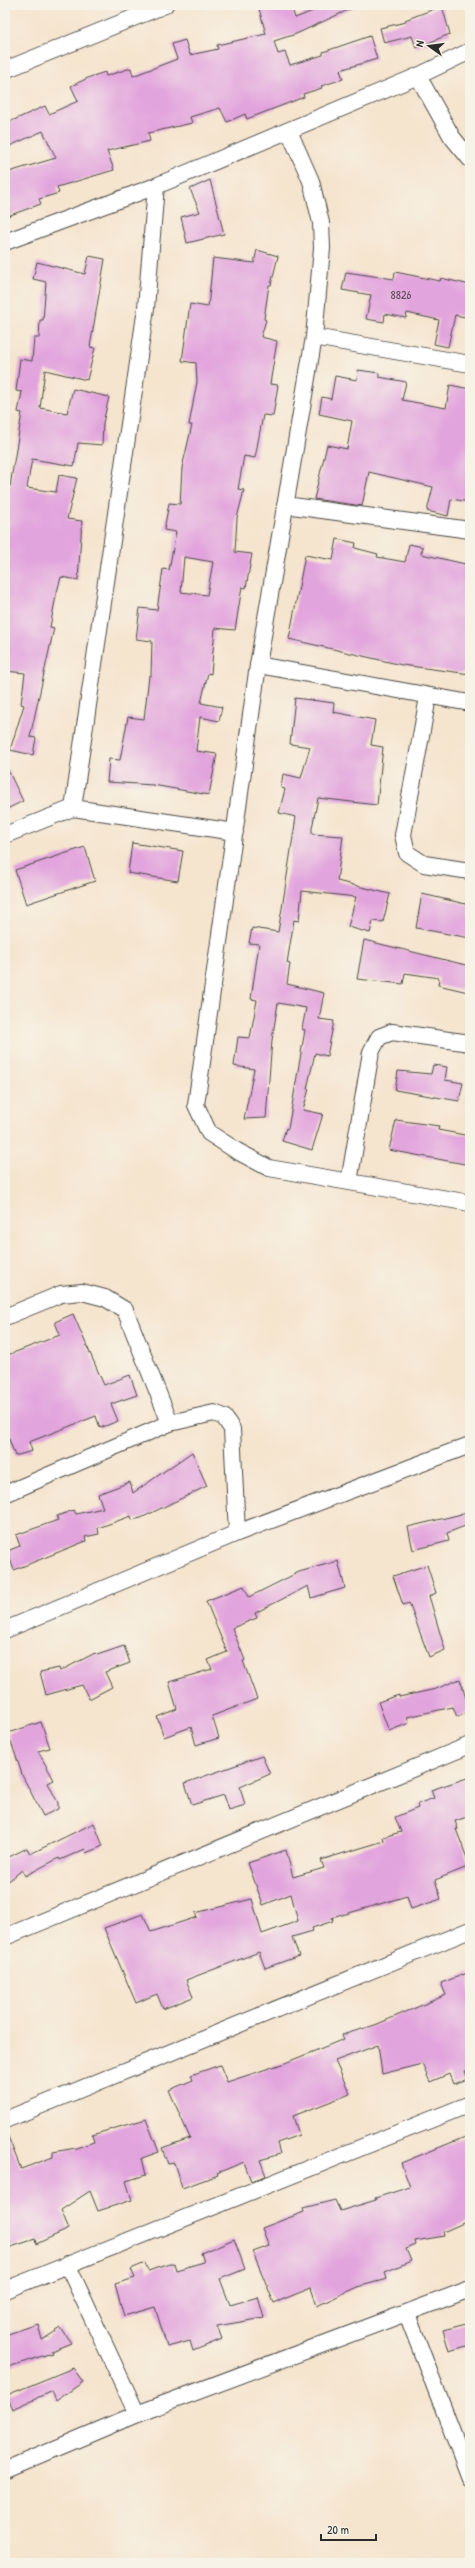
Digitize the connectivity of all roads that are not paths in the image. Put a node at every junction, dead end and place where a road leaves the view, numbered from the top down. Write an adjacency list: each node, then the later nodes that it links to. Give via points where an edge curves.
1 (165, 5): 3 (street)
2 (470, 51): 4 (street)
3 (5, 70)
4 (418, 76): 5 (street); 6 (street, via 452,137)
5 (289, 131): 7 (street); 9 (street, via 311,181 321,223 322,248)
6 (470, 159)
7 (156, 186): 8 (street); 16 (street, via 146,308)
8 (5, 242)
9 (314, 337): 10 (street); 11 (street)
10 (470, 364)
11 (285, 505): 12 (street); 13 (street)
12 (470, 530)
13 (258, 665): 14 (street); 17 (street)
14 (428, 697): 15 (street); 19 (street, via 403,835 407,853 424,864)
15 (470, 703)
16 (73, 808): 17 (street); 18 (street)
17 (235, 832): 21 (street, via 196,1105 209,1133 237,1152 269,1168)
18 (5, 835)
19 (470, 871)
20 (470, 1043): 21 (street, via 392,1032 379,1037 372,1052)
21 (349, 1182): 22 (street)
22 (470, 1204)
23 (5, 1317): 24 (street, via 61,1294 82,1292 105,1298 125,1310)
24 (170, 1423): 26 (street); 27 (street, via 214,1414 224,1417 232,1429)
25 (470, 1445): 27 (street)
26 (5, 1494)
27 (237, 1533): 28 (street)
28 (5, 1630)
29 (470, 1745): 31 (street)
30 (470, 1930): 33 (street)
31 (5, 1937)
32 (470, 2104): 34 (street)
33 (5, 2120)
34 (67, 2264): 35 (street); 38 (street)
35 (5, 2290)
36 (470, 2290): 37 (street)
37 (407, 2314): 38 (street); 40 (street)
38 (137, 2414): 39 (street)
39 (5, 2470)
40 (470, 2478)

